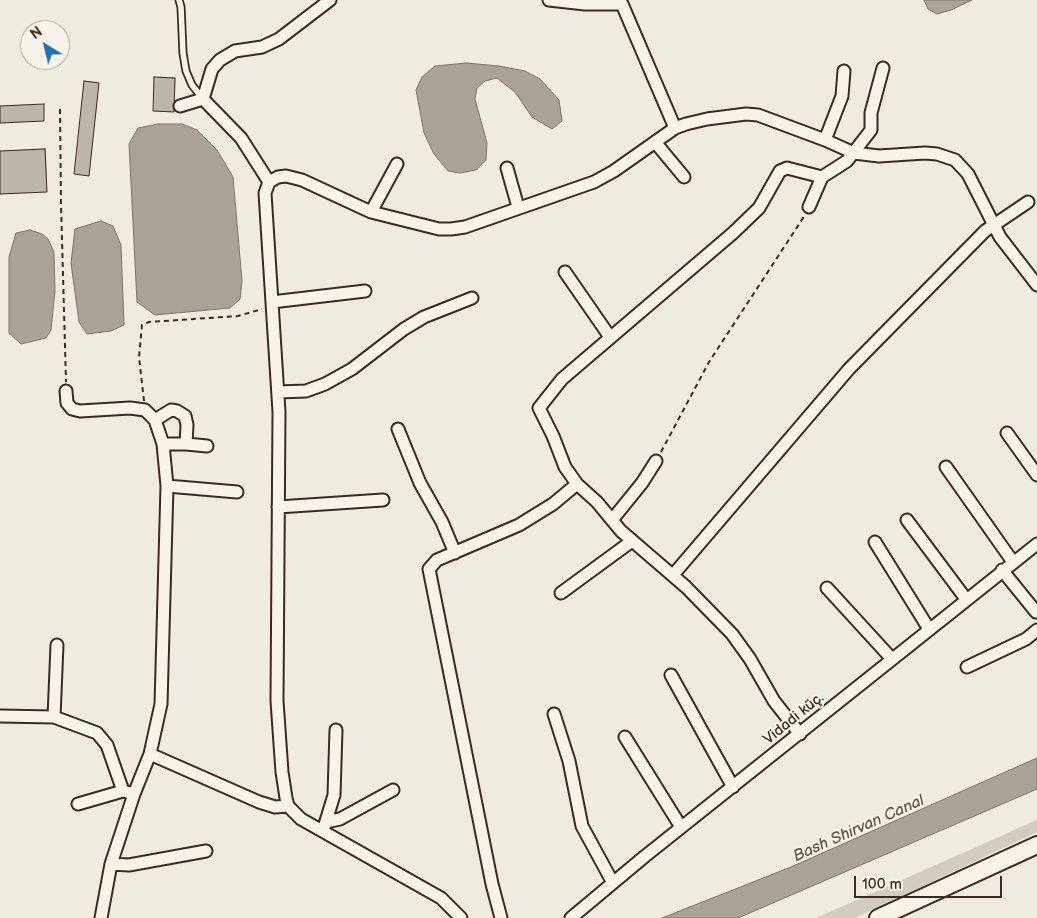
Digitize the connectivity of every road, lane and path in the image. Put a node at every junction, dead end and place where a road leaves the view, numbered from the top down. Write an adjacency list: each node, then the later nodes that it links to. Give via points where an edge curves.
1 (179, 0): 7 (lane, via 186,71)
2 (330, 0): 7 (street, via 280,39 262,47 235,51 220,60 212,69)
3 (549, 0): 4 (street, via 585,4)
4 (622, 2): 10 (street)
5 (883, 68): 13 (street, via 871,113 871,130)
6 (844, 71): 11 (street, via 842,96)
7 (203, 99): 8 (street); 18 (street, via 241,138)
8 (180, 106)
9 (60, 109): 30 (path)
10 (675, 128): 11 (street, via 707,119 746,114); 12 (street)
11 (825, 140): 13 (street)
12 (655, 142): 16 (street); 20 (street, via 605,177)
13 (854, 153): 17 (street); 23 (street, via 879,156 938,154 955,160 968,174)
14 (397, 164): 22 (street)
15 (507, 168): 20 (street)
16 (684, 177)
17 (822, 177): 21 (street); 29 (street, via 787,168 780,171 767,197 746,220)
18 (269, 182): 22 (street, via 286,176 302,180); 28 (street, via 265,193)
19 (1028, 202): 23 (street)
20 (518, 207): 22 (street, via 451,229)
21 (809, 207): 39 (path, via 709,362)
22 (370, 212)
23 (993, 225): 25 (street); 55 (street, via 849,369)
24 (565, 272): 29 (street)
25 (1037, 286)
26 (365, 291): 28 (street)
27 (472, 298): 31 (street, via 424,317 352,369 325,384 306,391)
28 (272, 302): 31 (street); 32 (path, via 259,311 238,316 142,325 140,357)
29 (610, 337): 42 (street, via 558,383 538,408 565,467)
30 (66, 391): 32 (street, via 67,403 80,411)
31 (278, 392): 46 (street)
32 (145, 410): 33 (street)
33 (155, 420): 36 (street); 37 (street, via 171,410 185,416)
34 (398, 429): 52 (street, via 420,483)
35 (1007, 433): 41 (street)
36 (163, 444): 37 (street); 43 (street)
37 (186, 444): 38 (street)
38 (207, 446)
39 (656, 461): 47 (street)
40 (946, 467): 53 (street)
41 (1037, 476)
42 (577, 484): 47 (street); 52 (street, via 519,525)
43 (167, 486): 44 (street); 72 (street, via 161,704)
44 (237, 492)
45 (383, 500): 46 (street)
46 (278, 507): 77 (street, via 277,701 283,788)
47 (612, 520): 49 (street)
48 (907, 520): 58 (street)
49 (632, 541): 55 (street); 57 (street)
50 (876, 542): 60 (street)
51 (1037, 544): 53 (street, Vidadi küç.)
52 (455, 553): 86 (street, via 437,560 430,569)
53 (1013, 562): 54 (street, Vidadi küç.)
54 (1002, 570): 58 (street, Vidadi küç.); 59 (street)
55 (673, 575): 70 (street, via 732,634 774,701)
56 (827, 588): 63 (street)
57 (561, 593)
58 (966, 599): 60 (street, Vidadi küç.)
59 (1037, 614)
60 (929, 629): 63 (street, Vidadi küç.)
61 (1037, 630): 64 (street, via 1026,639)
62 (57, 645): 68 (street)
63 (892, 659): 70 (street, Vidadi küç.)
64 (967, 667)
65 (672, 675): 73 (street)
66 (554, 714): 83 (street, via 569,761 582,826)
67 (0, 716): 68 (street)
68 (54, 717): 75 (street, via 97,733 107,745)
69 (336, 730): 78 (street, via 334,795)
70 (800, 734): 73 (street, Vidadi küç.)
71 (625, 737): 79 (street)
72 (150, 754): 75 (street); 77 (street, via 259,802 275,807)
73 (733, 787): 79 (street, Vidadi küç.)
74 (393, 790): 78 (street)
75 (128, 793): 76 (street); 82 (street)
76 (78, 804)
77 (288, 806): 78 (street, via 301,819)
78 (325, 827): 85 (street, via 441,898)
79 (682, 827): 83 (street, Vidadi küç.)
80 (1037, 844): 88 (main road)
81 (206, 851): 82 (street, via 129,865)
82 (111, 864): 84 (street)
83 (613, 883): 87 (street, Vidadi küç.)
84 (101, 918)
85 (461, 918)
86 (501, 918)
87 (570, 918)
88 (878, 918)

